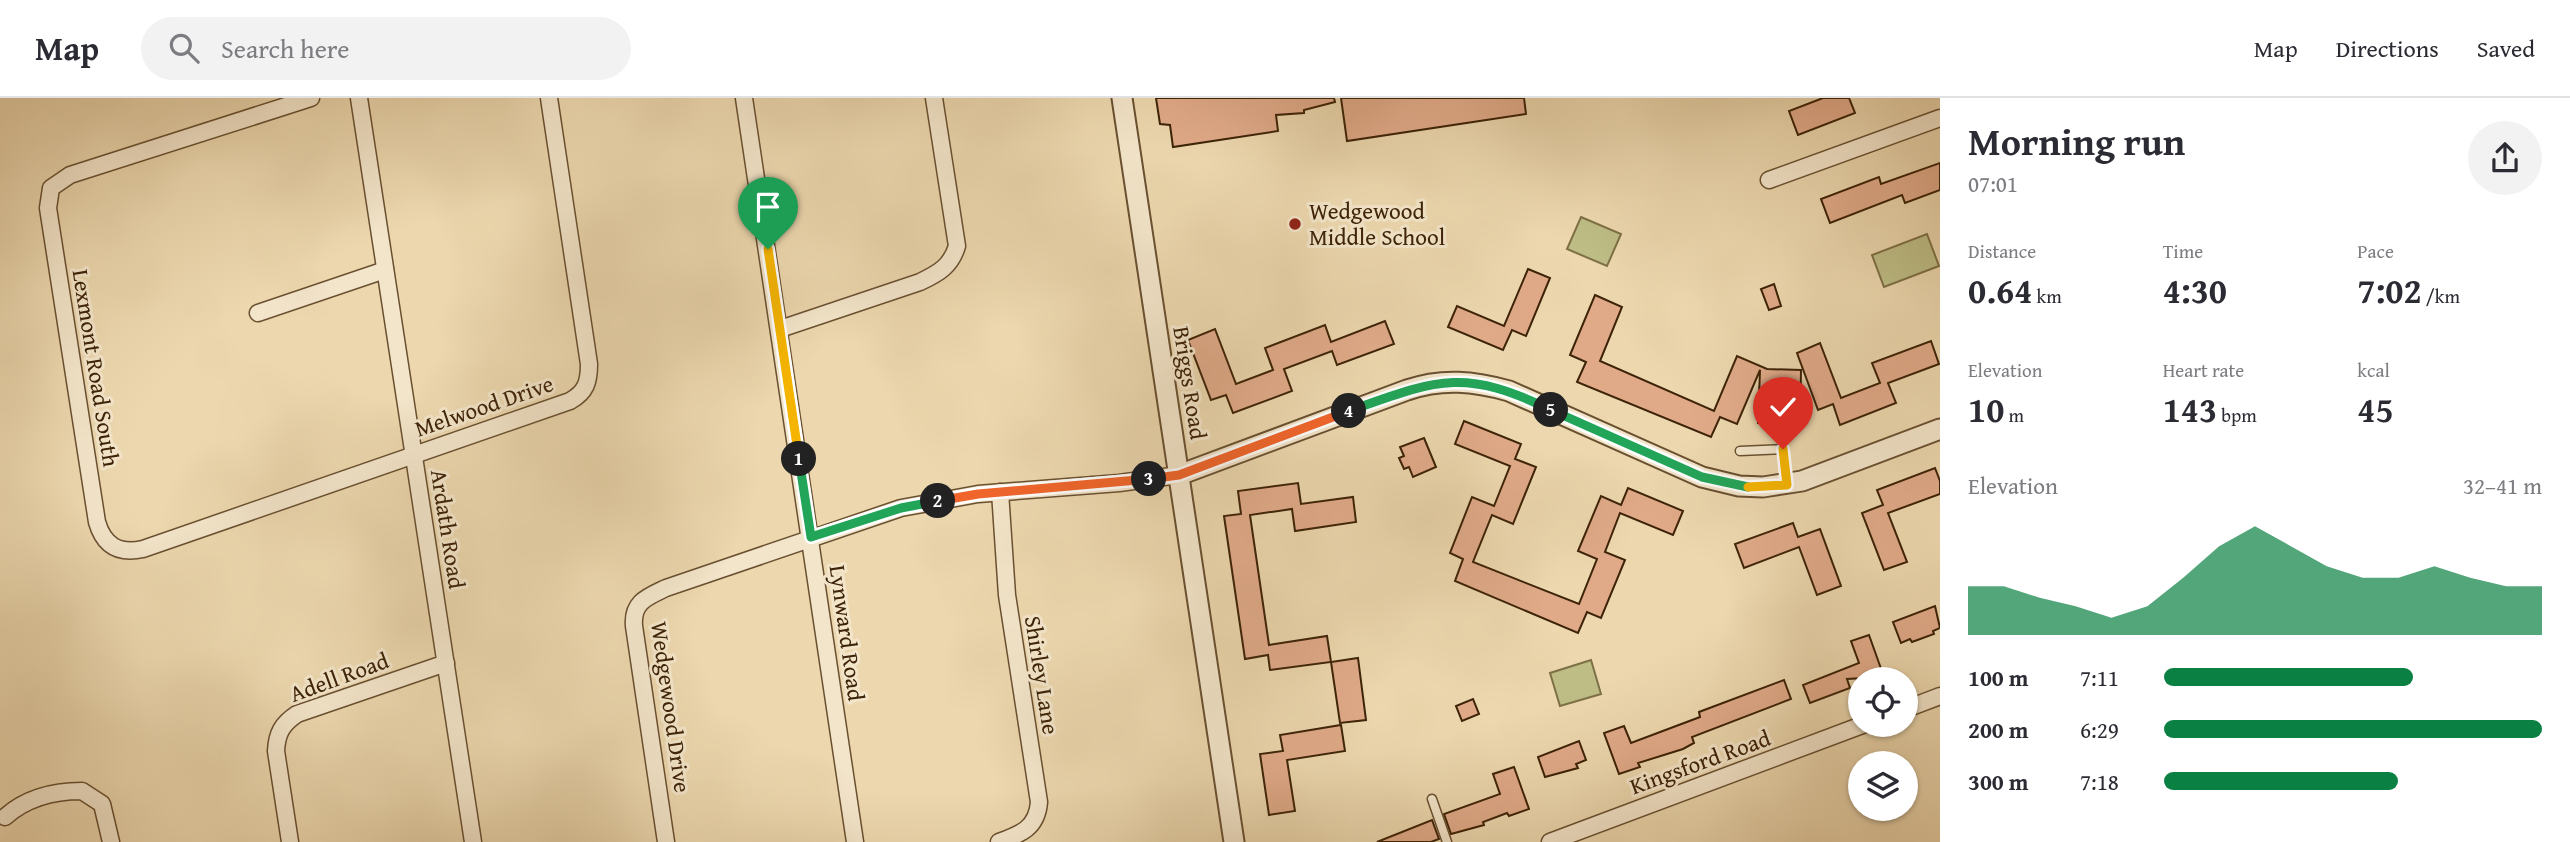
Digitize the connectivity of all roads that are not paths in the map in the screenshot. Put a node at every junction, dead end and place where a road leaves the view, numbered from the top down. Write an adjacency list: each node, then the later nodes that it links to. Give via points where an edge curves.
1 (311, 98): 19 (street, Lexmont Road South, via 70,174 51,188 48,208 97,523 102,538)
2 (359, 98): 9 (street, Ardath Road)
3 (549, 98): 14 (street, Melwood Drive, via 589,364 587,386 570,401)
4 (744, 98): 11 (street, Lynward Road)
5 (934, 98): 11 (street, via 957,246 953,260 920,282)
6 (1122, 98): 15 (street, Briggs Road)
7 (1940, 117): 8 (street)
8 (1769, 180)
9 (385, 270): 10 (street); 14 (street, Ardath Road)
10 (258, 313)
11 (780, 329): 18 (street, Lynward Road)
12 (1940, 429): 16 (street, Wedgewood Drive)
13 (1741, 451): 16 (lane, via 1783,449)
14 (414, 454): 19 (street, Melwood Drive, via 143,549); 20 (street, Ardath Road)
15 (1179, 475): 16 (street, Wedgewood Drive, via 1407,390 1458,381 1526,397 1711,480 1739,486); 17 (street, Wedgewood Drive); 32 (street, Briggs Road)
16 (1787, 485)
17 (1000, 492): 18 (street, Wedgewood Drive, via 901,508); 31 (street, Shirley Lane, via 1004,569 1039,802 1036,819 1028,829)
18 (811, 537): 29 (street, Wedgewood Drive, via 666,588 637,606 634,626); 30 (street, Lynward Road)
19 (115, 549)
20 (446, 663): 27 (street, Adell Road, via 298,714 285,723 277,736 276,751); 28 (street, Ardath Road)
21 (1940, 696): 22 (street)
22 (1918, 704)
23 (1848, 730): 34 (street, Kingsford Road)
24 (1432, 799): 33 (lane)
25 (5, 817): 26 (street, via 19,803 82,791 102,804)
26 (111, 842)
27 (290, 842)
28 (473, 842)
29 (666, 842)
30 (855, 842)
31 (999, 842)
32 (1234, 842)
33 (1447, 842)
34 (1550, 842)

